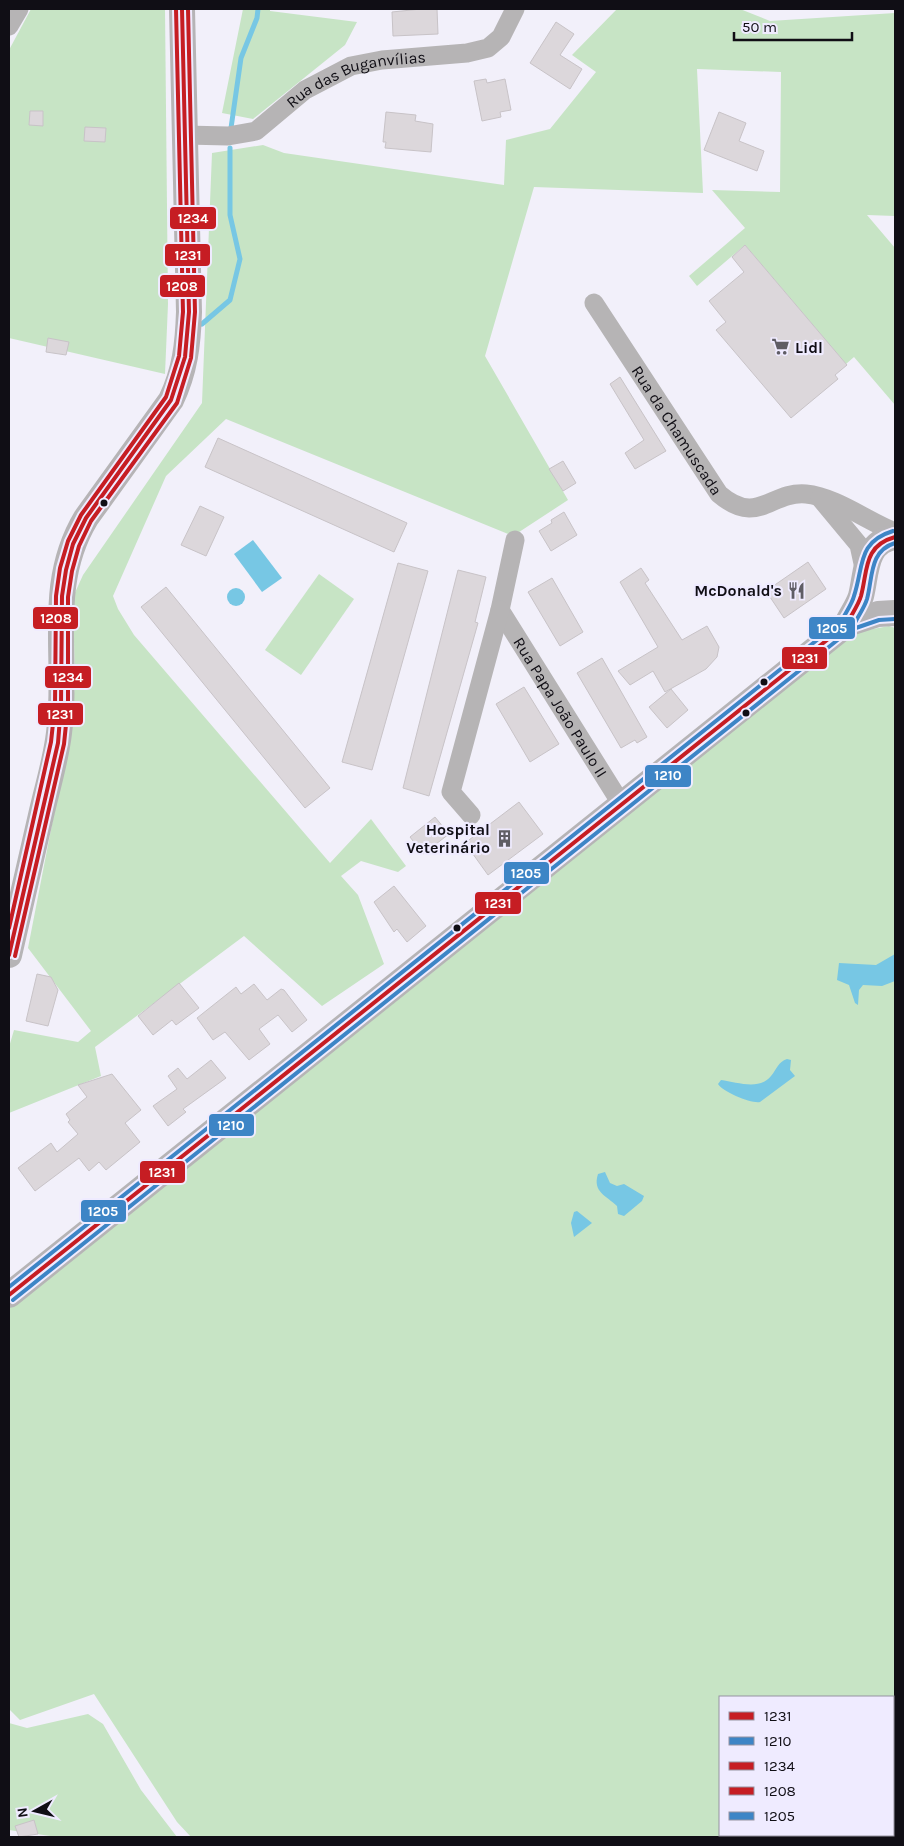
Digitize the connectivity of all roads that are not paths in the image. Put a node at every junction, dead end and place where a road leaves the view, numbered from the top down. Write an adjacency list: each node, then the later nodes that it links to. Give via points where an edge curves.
1 (19, 9): 4 (street)
2 (182, 9): 5 (street)
3 (515, 9): 5 (street, Rua das Buganvílias, via 501,37 488,48 351,66 305,90 256,131 228,136)
4 (9, 26)
5 (185, 135): 17 (street, via 189,312 184,368 171,400 86,518 67,558 61,598 63,681 59,734)
6 (594, 303): 7 (street, Rua da Chamuscada, via 719,494 729,503 749,508 797,494)
7 (819, 497): 8 (street, Rua da Chamuscada); 11 (street, via 859,545)
8 (895, 532)
9 (895, 536): 11 (street, via 878,544 869,555)
10 (515, 540): 12 (street, Rua Papa João Paulo II)
11 (864, 574): 13 (street, via 867,591 874,600); 14 (street, via 860,598)
12 (500, 610): 15 (street, Rua Papa João Paulo II); 16 (street, Rua Papa João Paulo II, via 451,792)
13 (894, 612): 14 (street)
14 (847, 624): 15 (street)
15 (622, 805): 18 (street)
16 (471, 815)
17 (9, 955)
18 (9, 1295)

